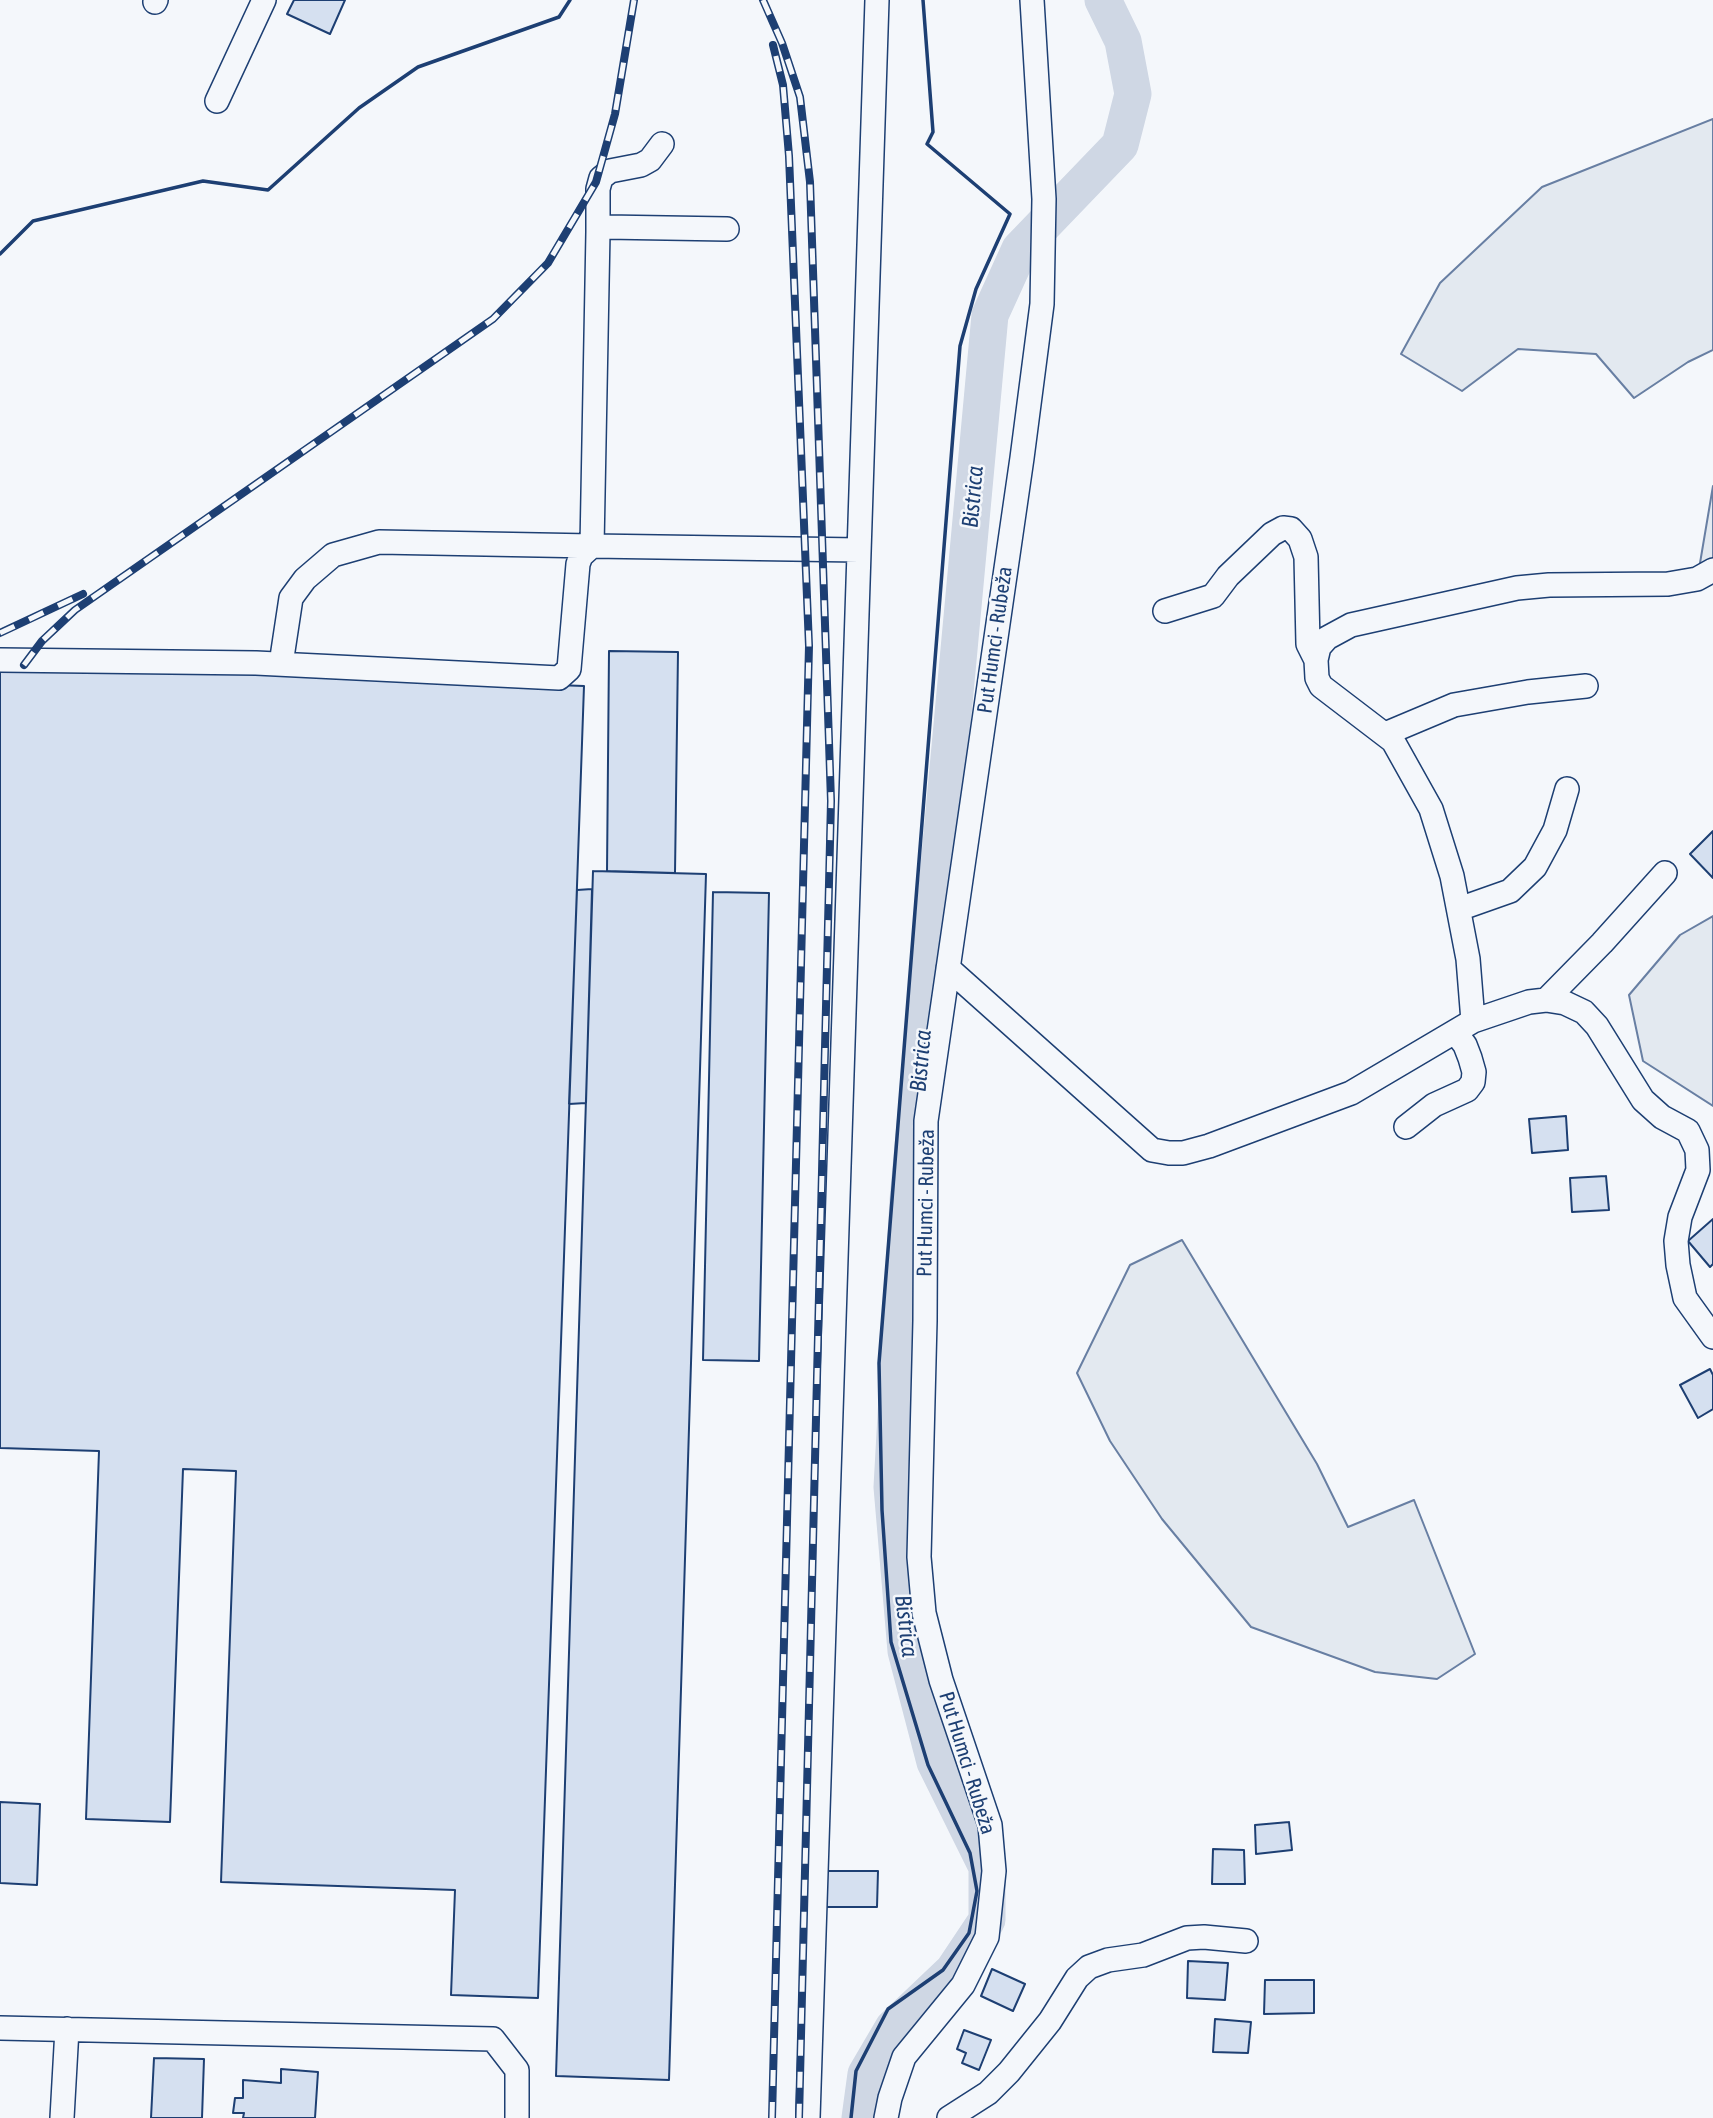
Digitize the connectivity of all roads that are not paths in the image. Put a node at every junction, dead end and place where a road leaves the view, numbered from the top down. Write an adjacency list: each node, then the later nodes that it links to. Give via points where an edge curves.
1 (264, 0): 4 (street)
2 (877, 0): 9 (street)
3 (1032, 0): 20 (street, Put Humci - Rubeža, via 1044,199 1042,304)
4 (216, 101)
5 (662, 144): 7 (street, via 641,165 601,177)
6 (727, 229): 7 (street, via 606,227)
7 (598, 232): 8 (street)
8 (592, 546): 9 (street); 14 (street, via 379,542 333,555 291,598); 14 (street, via 578,564 569,669 559,678)
9 (859, 550): 30 (street)
10 (1713, 570): 13 (street, via 1697,579 1668,584 1517,588 1351,625 1327,638)
11 (1165, 611): 13 (street, via 1213,596 1272,534 1291,529 1306,557 1308,644)
12 (0, 660): 14 (street)
13 (1316, 660): 16 (street, via 1321,686)
14 (281, 664)
15 (1586, 686): 16 (street, via 1454,705)
16 (1385, 734): 19 (street, via 1431,809)
17 (1567, 789): 19 (street, via 1555,830 1535,867 1510,891)
18 (1665, 873): 21 (street)
19 (1458, 909): 22 (street, via 1468,960)
20 (948, 968): 22 (street, via 1152,1150 1169,1153 1209,1146 1351,1093); 31 (street, Put Humci - Rubeža, via 926,1121 919,1558 924,1613 941,1680 990,1825 994,1871 987,1937 963,1985 904,2057)
21 (1546, 1000): 22 (street); 24 (street, via 1584,1012 1643,1100 1688,1131 1697,1150 1698,1170 1680,1217 1678,1265 1685,1298)
22 (1464, 1027): 23 (street, via 1473,1082)
23 (1406, 1127)
24 (1713, 1337)
25 (1246, 1941): 32 (street, via 1187,1938 1143,1955 1089,1967 1009,2072 988,2093)
26 (0, 2028): 27 (street)
27 (67, 2029): 28 (street); 29 (street, via 493,2039 517,2070)
28 (62, 2118)
29 (517, 2118)
30 (808, 2118)
31 (886, 2118)
32 (949, 2118)

